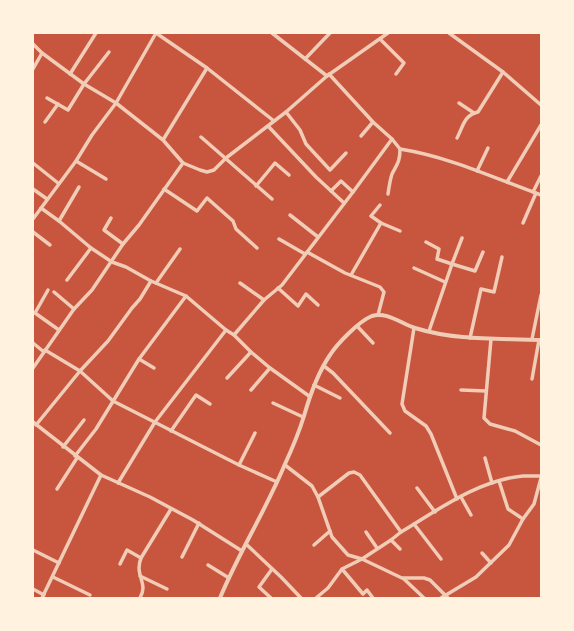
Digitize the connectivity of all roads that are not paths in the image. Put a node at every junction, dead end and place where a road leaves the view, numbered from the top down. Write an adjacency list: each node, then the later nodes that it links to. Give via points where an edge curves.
1 (96, 33): 15 (street)
2 (156, 33): 12 (street); 20 (street)
3 (272, 33): 11 (street)
4 (330, 33): 11 (street)
5 (388, 33): 7 (street)
6 (449, 33): 14 (street)
7 (380, 39): 16 (street, via 404,63); 17 (street)
8 (33, 44): 10 (street)
9 (109, 52): 18 (street)
10 (42, 53): 13 (street); 15 (street)
11 (305, 59): 17 (street)
12 (207, 68): 26 (street); 35 (street)
13 (33, 69)
14 (503, 72): 23 (street); 25 (street, via 478,112)
15 (70, 74): 18 (street)
16 (396, 74)
17 (328, 75): 24 (street); 28 (street)
18 (84, 84): 20 (street); 22 (street, via 68,110)
19 (47, 98): 22 (street)
20 (116, 103): 35 (street); 40 (street)
21 (459, 103): 25 (street)
22 (58, 104): 27 (street)
23 (541, 105)
24 (286, 112): 26 (street); 38 (street, via 300,130 306,144 330,170)
25 (474, 113): 33 (street, via 466,119)
26 (274, 121): 30 (street)
27 (45, 122)
28 (373, 122): 31 (street); 34 (street)
29 (541, 125): 47 (street)
30 (268, 126): 39 (street); 53 (street)
31 (361, 136)
32 (201, 137): 39 (street)
33 (457, 138)
34 (392, 139): 37 (street); 54 (street)
35 (163, 140): 42 (street)
36 (488, 148): 43 (street)
37 (400, 149): 43 (street, via 438,157); 56 (street, via 400,158 392,174)
38 (346, 153)
39 (226, 158): 42 (street, via 214,170 207,172); 49 (street)
40 (76, 161): 46 (street); 48 (street)
41 (33, 163): 48 (street)
42 (183, 163): 51 (street)
43 (477, 171): 47 (street)
44 (289, 176): 49 (street, via 275,163)
45 (541, 176): 55 (street)
46 (106, 179)
47 (507, 182): 55 (street)
48 (58, 183): 58 (street)
49 (256, 186): 59 (street)
50 (79, 187): 66 (street)
51 (164, 189): 75 (street); 78 (street, via 196,211 207,198 233,221 236,229)
52 (33, 190): 58 (street)
53 (331, 191): 54 (street, via 342,181); 60 (street)
54 (353, 192): 60 (street)
55 (534, 193): 57 (street); 68 (street)
56 (388, 194)
57 (541, 195)
58 (47, 199): 62 (street)
59 (272, 199)
60 (344, 204): 71 (street)
61 (380, 204): 67 (street, via 371,216)
62 (41, 208): 65 (street); 66 (street)
63 (290, 215): 71 (street)
64 (111, 218): 75 (street, via 104,230)
65 (33, 219)
66 (59, 221): 77 (street)
67 (381, 223): 69 (street); 86 (street)
68 (523, 223)
69 (400, 231)
70 (33, 232): 76 (street)
71 (318, 238): 81 (street)
72 (462, 238): 84 (street)
73 (279, 239): 81 (street)
74 (426, 242): 84 (street, via 439,249 437,259)
75 (123, 244): 83 (street)
76 (50, 245)
77 (91, 248): 83 (street); 87 (street)
78 (257, 248)
79 (180, 249): 90 (street)
80 (483, 252): 84 (street, via 475,271)
81 (306, 253): 86 (street); 92 (street)
82 (502, 257): 108 (street, via 494,292 481,289)
83 (112, 262): 88 (street); 99 (street, via 92,290)
84 (452, 264): 89 (street)
85 (414, 268): 89 (street)
86 (350, 275): 101 (street, via 380,287 384,292)
87 (67, 280)
88 (151, 281): 90 (street); 121 (street, via 108,341)
89 (446, 282): 106 (street)
90 (156, 283): 96 (street)
91 (240, 283): 97 (street)
92 (278, 288): 97 (street); 98 (street, via 298,306 306,294)
93 (48, 290): 100 (street)
94 (54, 292): 99 (street)
95 (541, 295): 110 (street)
96 (186, 296): 105 (street); 116 (street)
97 (264, 300): 107 (street)
98 (318, 305)
99 (74, 309): 104 (street)
100 (34, 313): 104 (street)
101 (378, 315): 102 (street); 103 (street, via 395,319)
102 (357, 326): 113 (street); 117 (street, via 330,355)
103 (414, 328): 106 (street); 155 (street, via 402,404 404,411 426,426 431,434)
104 (59, 330): 114 (street)
105 (226, 330): 107 (street); 135 (street)
106 (429, 331): 108 (street, via 444,336)
107 (234, 335): 115 (street)
108 (470, 338): 109 (street)
109 (491, 339): 110 (street); 127 (street)
110 (532, 340): 111 (street)
111 (540, 340): 123 (street)
112 (33, 343): 114 (street)
113 (373, 343)
114 (44, 351): 118 (street); 121 (street)
115 (251, 352): 120 (street); 122 (street)
116 (140, 360): 119 (street); 130 (street)
117 (324, 366): 124 (street); 139 (street, via 333,372)
118 (33, 368)
119 (154, 368)
120 (270, 368): 125 (street); 128 (street)
121 (80, 371): 130 (street); 136 (street)
122 (228, 378)
123 (532, 379)
124 (314, 385): 128 (street); 129 (street)
125 (251, 390)
126 (460, 390): 127 (street)
127 (486, 390): 140 (street, via 484,418 490,424 515,431)
128 (309, 396): 133 (street)
129 (340, 398)
130 (113, 401): 135 (street); 142 (street)
131 (210, 404): 137 (street, via 196,395)
132 (273, 404): 133 (street)
133 (303, 417): 145 (street)
134 (84, 420): 141 (street)
135 (155, 422): 137 (street); 150 (street)
136 (35, 424): 141 (street)
137 (172, 431): 144 (street)
138 (255, 433): 144 (street)
139 (390, 433)
140 (541, 445)
141 (63, 447): 142 (street)
142 (76, 457): 146 (street); 153 (street)
143 (485, 458): 151 (street)
144 (239, 465): 149 (street)
145 (285, 465): 149 (street); 154 (street, via 312,486)
146 (101, 475): 150 (street); 177 (street)
147 (541, 477): 148 (street, via 522,476); 159 (street, via 534,504)
148 (499, 481): 151 (street); 159 (street, via 508,509)
149 (277, 482): 166 (street)
150 (118, 483): 156 (street)
151 (492, 483): 155 (street)
152 (417, 488): 157 (street)
153 (57, 489)
154 (318, 497): 162 (street); 164 (street, via 348,473 354,472 360,475)
155 (459, 498): 157 (street); 158 (street)
156 (171, 509): 160 (street); 174 (street)
157 (434, 512): 161 (street)
158 (471, 515)
159 (524, 519): 178 (street, via 509,545)
160 (199, 524): 171 (street); 173 (street)
161 (414, 524): 164 (street); 176 (street)
162 (330, 531): 167 (street); 175 (street, via 348,555)
163 (366, 532): 168 (street)
164 (401, 532): 165 (street)
165 (391, 540): 168 (street); 170 (street)
166 (246, 544): 171 (street); 181 (street)
167 (314, 545)
168 (377, 548): 175 (street)
169 (33, 550): 177 (street)
170 (400, 550)
171 (242, 551): 185 (street)
172 (482, 553): 178 (street)
173 (182, 557)
174 (141, 558): 179 (street, via 127,550); 184 (street, via 138,565)
175 (362, 559): 182 (street); 186 (street)
176 (441, 559)
177 (59, 563): 183 (street)
178 (491, 563): 192 (street)
179 (120, 564)
180 (208, 565): 185 (street)
181 (272, 569): 195 (street, via 259,587); 196 (street)
182 (342, 569): 189 (street); 197 (street, via 328,588)
183 (53, 576): 190 (street); 191 (street)
184 (140, 576): 188 (street); 193 (street, via 144,588)
185 (229, 578): 194 (street)
186 (402, 578): 192 (street, via 430,580); 200 (street)
187 (33, 589): 191 (street)
188 (167, 589)
189 (362, 594): 198 (street); 199 (street, via 367,590)
190 (90, 595)
191 (43, 597)
192 (447, 597): 201 (street)
193 (140, 598)
194 (220, 598)
195 (271, 598)
196 (301, 598)
197 (316, 598)
198 (360, 598)
199 (373, 598)
200 (424, 598)
201 (441, 598)

